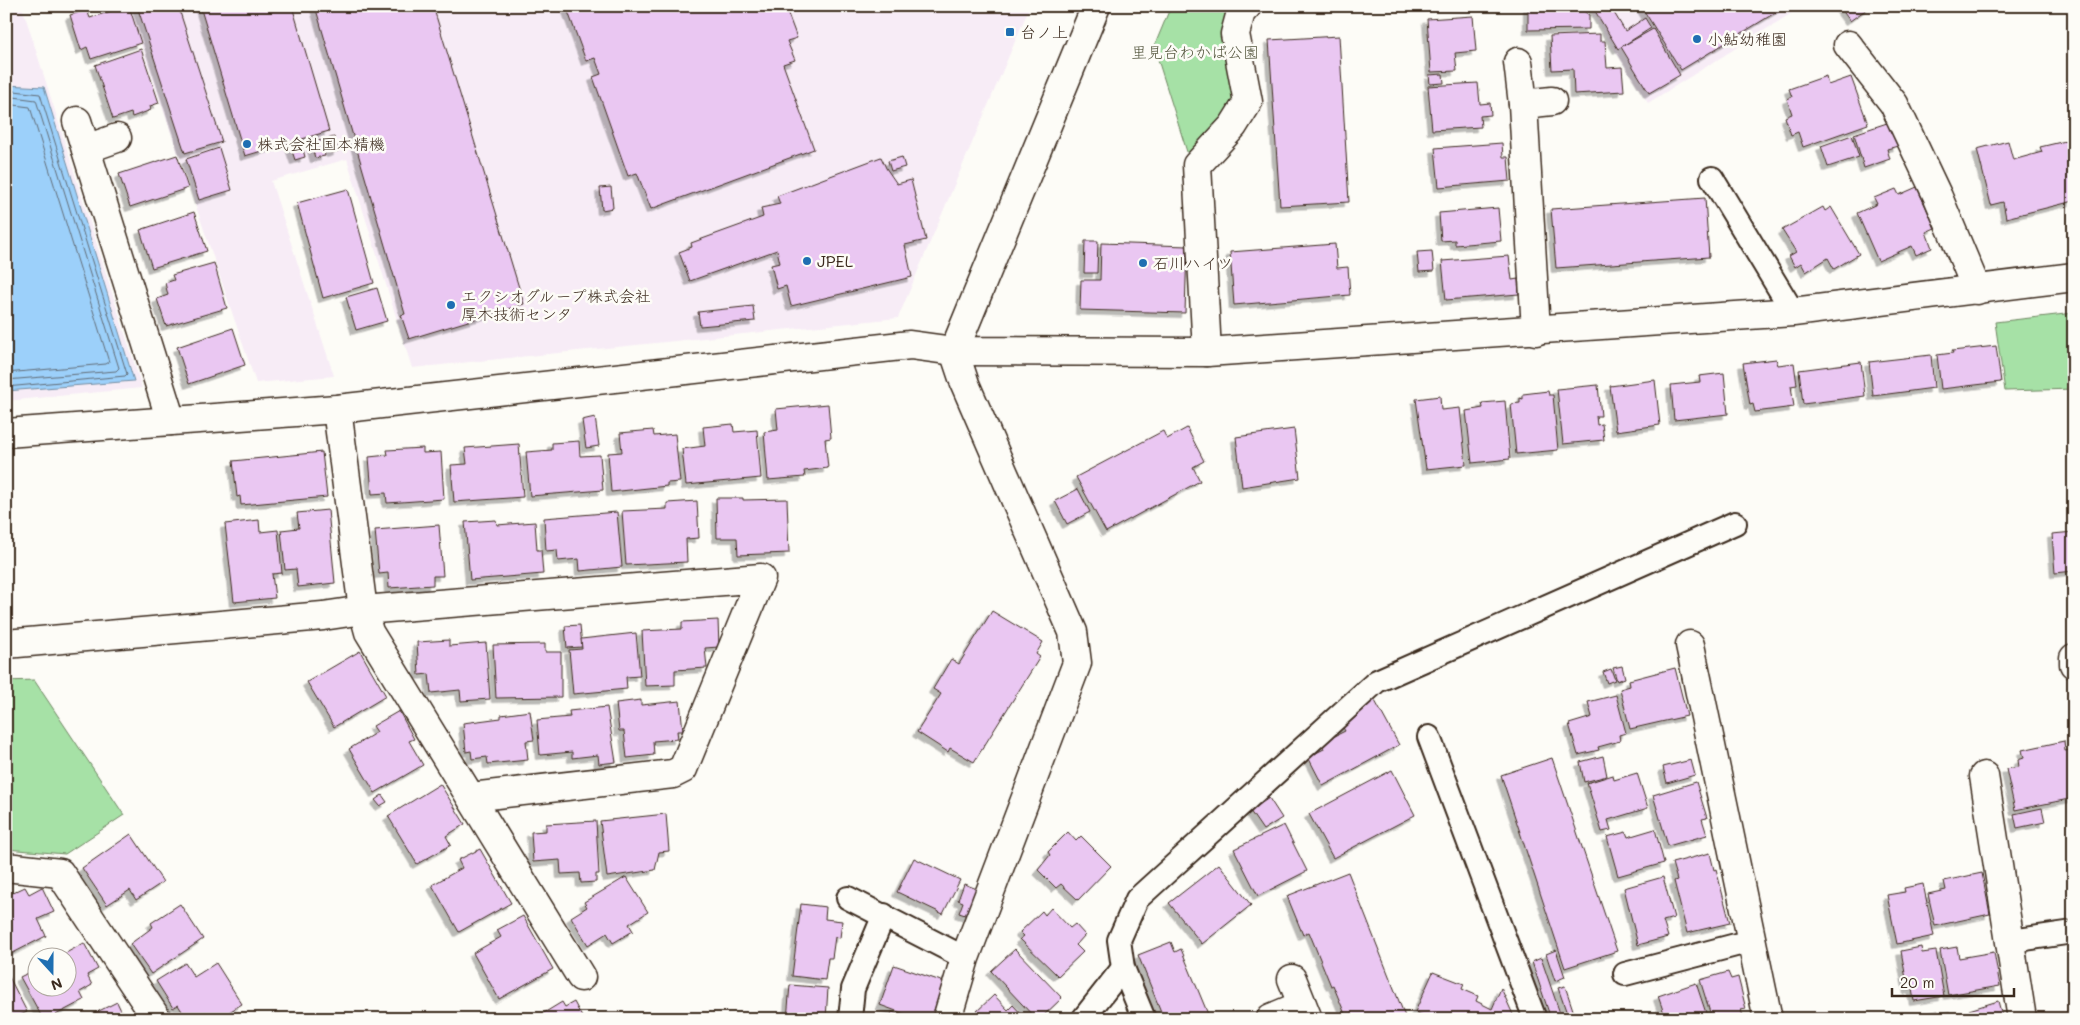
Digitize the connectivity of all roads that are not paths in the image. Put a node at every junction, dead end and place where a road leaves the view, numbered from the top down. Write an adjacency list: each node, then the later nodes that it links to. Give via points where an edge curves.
1 (1096, 6): 15 (street)
2 (1247, 6): 16 (street, via 1241,12 1235,34 1248,102 1233,126 1197,165)
3 (1848, 44): 12 (street, via 1894,104)
4 (1518, 62): 6 (street)
5 (1552, 101): 6 (street)
6 (1523, 104): 14 (street)
7 (77, 121): 9 (street)
8 (117, 138): 9 (street)
9 (86, 149): 18 (street)
10 (1712, 178): 13 (lane)
11 (2074, 277): 12 (street)
12 (1977, 290): 13 (street)
13 (1793, 312): 14 (street)
14 (1536, 330): 16 (street)
15 (954, 350): 16 (street); 17 (street, via 910,345); 35 (street, via 965,384 1073,632 1077,663)
16 (1206, 352)
17 (338, 409): 18 (street); 21 (street)
18 (171, 421): 19 (street)
19 (6, 433)
20 (1735, 523): 36 (lane, via 1377,681 1137,899 1119,940)
21 (363, 610): 22 (street); 28 (street, via 369,632); 28 (street, via 761,578 682,769 673,774)
22 (6, 644)
23 (1690, 645): 33 (street)
24 (2074, 658): 25 (street)
25 (2074, 664)
26 (1429, 737): 47 (lane)
27 (1984, 776): 34 (street)
28 (471, 797): 38 (street)
29 (6, 867): 42 (street, via 60,873)
30 (848, 898): 31 (lane)
31 (884, 915): 35 (lane); 43 (lane, via 852,989)
32 (2072, 932): 34 (lane)
33 (1751, 941): 37 (lane); 48 (street)
34 (2011, 941): 49 (street)
35 (965, 958): 44 (street)
36 (1123, 968): 45 (lane); 46 (lane)
37 (1625, 974)
38 (581, 977)
39 (1292, 979): 40 (street)
40 (1305, 1012): 41 (street)
41 (1271, 1018)
42 (157, 1019)
43 (850, 1019)
44 (946, 1019)
45 (1083, 1019)
46 (1144, 1019)
47 (1535, 1019)
48 (1768, 1019)
49 (2022, 1019)

